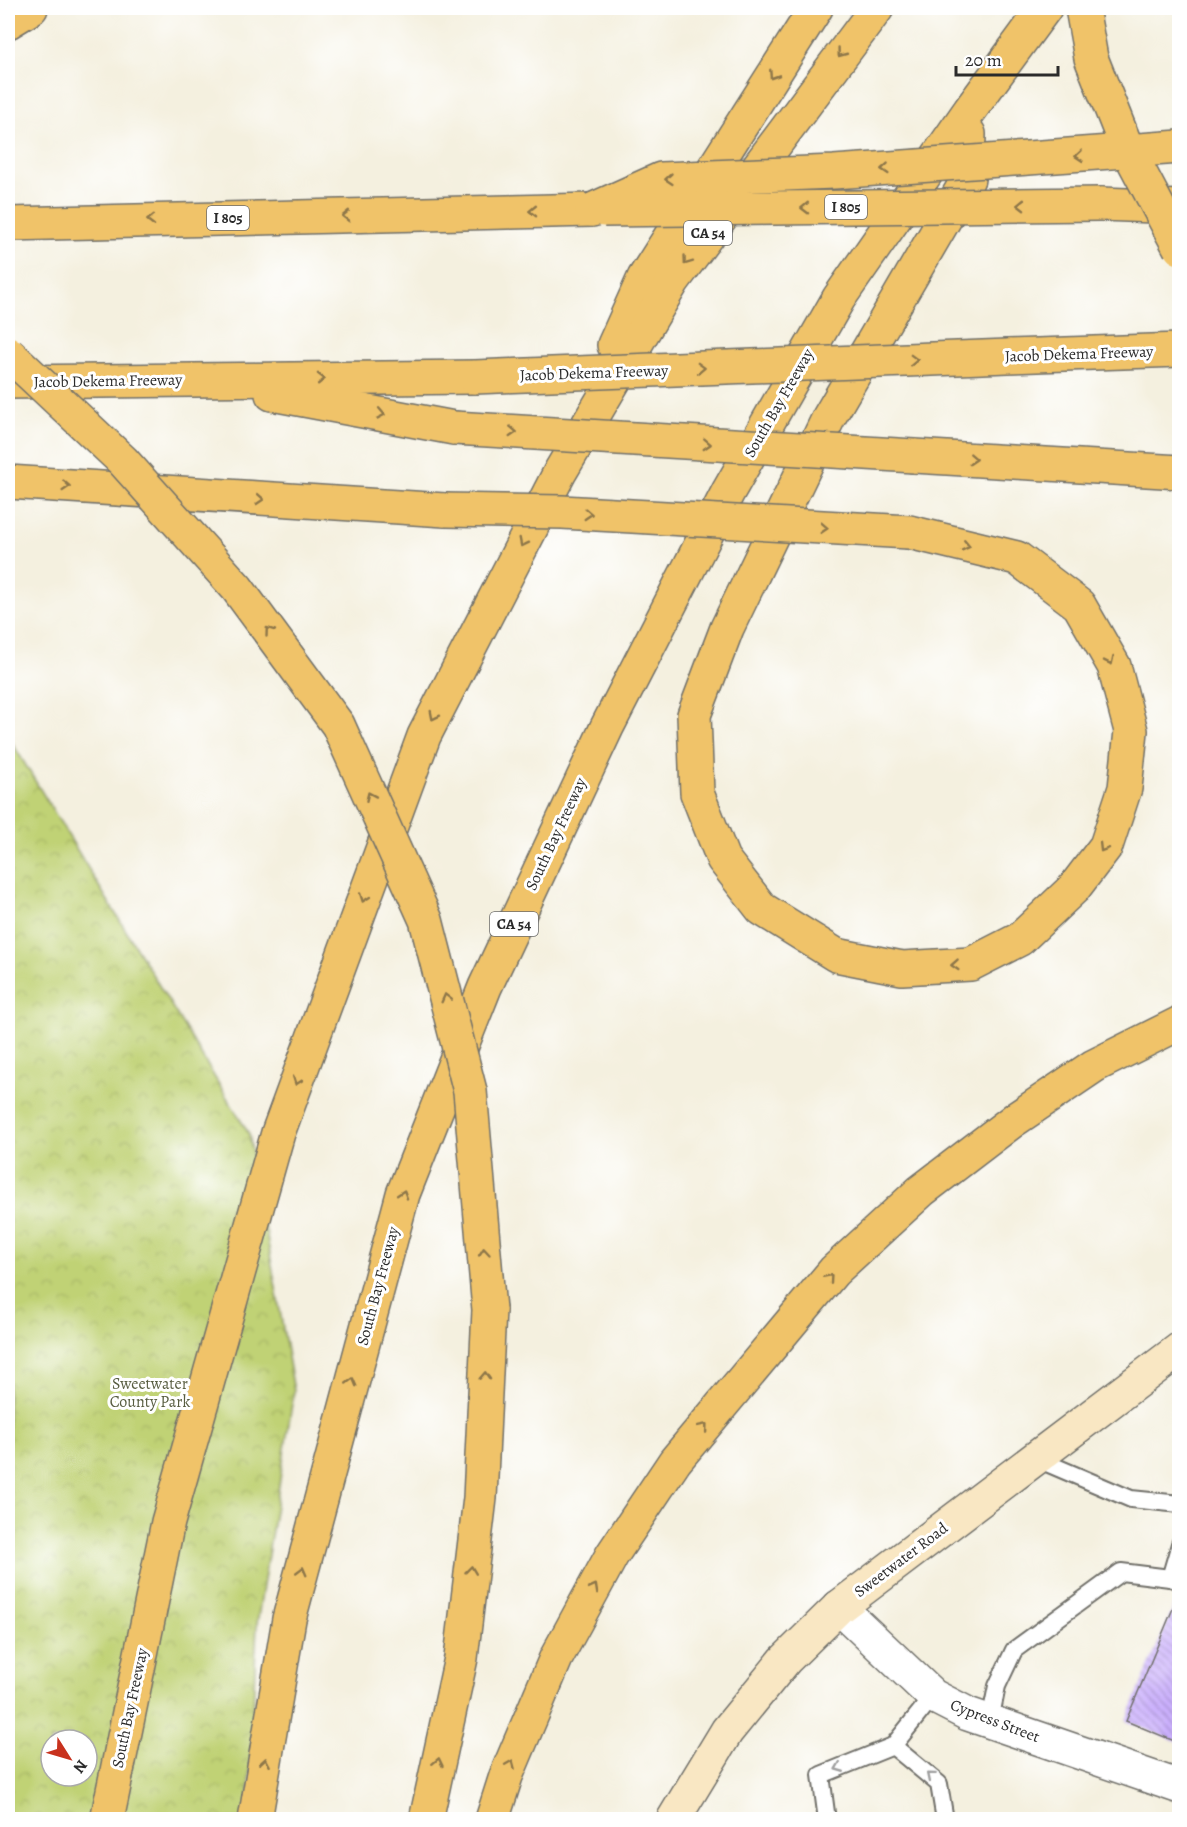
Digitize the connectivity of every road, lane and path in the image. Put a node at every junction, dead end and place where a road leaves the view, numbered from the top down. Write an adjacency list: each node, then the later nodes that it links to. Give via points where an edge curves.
1 (31, 8): 6 (highway)
2 (816, 8): 17 (highway, one-way to 17, via 644,278)
3 (877, 8): 17 (highway, South Bay Freeway / CA 54, one-way to 17, via 673,281)
4 (1045, 8): 7 (highway, South Bay Freeway / CA 54)
5 (1082, 8): 12 (highway, bridge, via 1091,58 1126,146)
6 (8, 22)
7 (970, 110): 19 (highway, one-way to 7, bridge, via 446,510 562,512 909,532 1017,558 1079,604 1114,666 1131,731 1125,788 1106,846 1074,888 1020,939 971,964 902,968 836,954 762,909 723,860 697,793 694,715 727,628 829,417 968,179); 32 (highway, South Bay Freeway / CA 54, one-way to 7, via 289,1619 399,1206 485,987 607,728 728,492 838,298)
8 (1179, 147): 10 (highway, one-way to 10, bridge, via 834,172 662,179)
9 (1179, 207): 10 (highway, I 805, one-way to 10, bridge, via 1101,204)
10 (592, 210): 11 (highway, I 805, one-way to 11)
11 (8, 224)
12 (1179, 248)
13 (1179, 350): 15 (highway, Jacob Dekema Freeway, one-way to 13, bridge, via 475,377)
14 (8, 353): 33 (highway, one-way to 14, bridge, via 462,1647 480,1498 489,1310 470,1091 426,920 338,725 237,588 123,461)
15 (200, 380): 16 (highway, Jacob Dekema Freeway); 18 (highway, one-way to 18, bridge, via 454,428)
16 (8, 382)
17 (560, 472): 31 (highway, South Bay Freeway / CA 54, one-way to 31, via 424,736 278,1133 168,1522)
18 (1179, 472)
19 (8, 482)
20 (1179, 1023): 34 (highway, one-way to 20, via 506,1776 556,1658 612,1555 675,1461 834,1272 921,1191 1014,1119 1094,1066)
21 (1179, 1349): 22 (main road, Sweetwater Road)
22 (1035, 1458): 23 (lane, via 1131,1499); 26 (main road, Sweetwater Road)
23 (1179, 1504)
24 (1179, 1544): 25 (lane)
25 (1175, 1580): 28 (lane, via 1121,1572 1014,1650 997,1686)
26 (839, 1607): 27 (street, Cypress Street); 35 (main road, Sweetwater Road, via 785,1660 733,1724)
27 (933, 1696): 28 (street, Cypress Street); 29 (lane)
28 (990, 1721): 30 (street, Cypress Street)
29 (893, 1746): 36 (lane, one-way to 36, via 821,1775); 37 (lane, one-way to 29, via 939,1784)
30 (1179, 1787)
31 (107, 1820)
32 (255, 1820)
33 (426, 1820)
34 (492, 1820)
35 (673, 1820)
36 (827, 1820)
37 (945, 1820)

